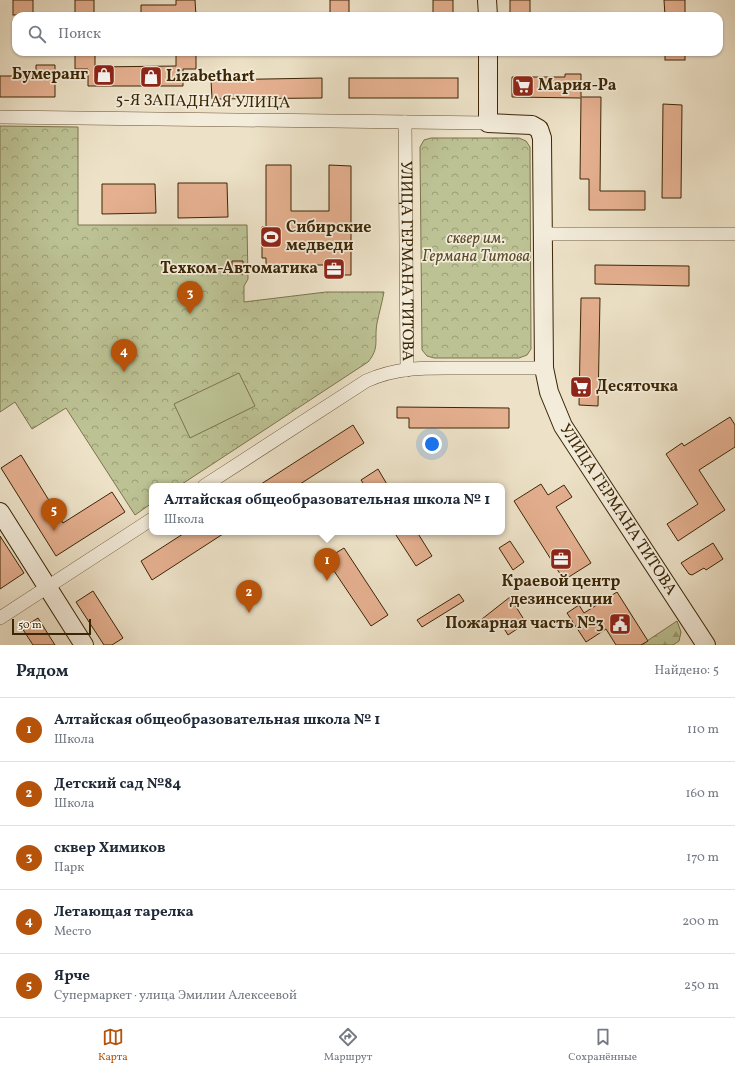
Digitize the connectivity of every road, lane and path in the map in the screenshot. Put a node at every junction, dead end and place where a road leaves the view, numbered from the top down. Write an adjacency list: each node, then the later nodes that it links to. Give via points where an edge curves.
1 (487, 0): 2 (street)
2 (488, 12)
3 (488, 56): 6 (street)
4 (0, 117): 5 (street, 5-Я ЗАПАДНАЯ УЛИЦА)
5 (405, 122): 6 (street, УЛИЦА ГЕРМАНА ТИТОВА); 10 (street, УЛИЦА ГЕРМАНА ТИТОВА)
6 (488, 123): 7 (street, УЛИЦА ГЕРМАНА ТИТОВА, via 532,125 538,129 542,138)
7 (543, 234): 8 (street); 9 (street, УЛИЦА ГЕРМАНА ТИТОВА)
8 (735, 234)
9 (544, 368): 10 (street, УЛИЦА ГЕРМАНА ТИТОВА); 16 (street, УЛИЦА ГЕРМАНА ТИТОВА, via 549,392 563,426)
10 (407, 370): 11 (street, via 381,374 366,381)
11 (209, 483)
12 (0, 512): 14 (street)
13 (149, 521): 14 (street)
14 (47, 587): 15 (street); 17 (street)
15 (0, 618)
16 (704, 644)
17 (84, 645)

